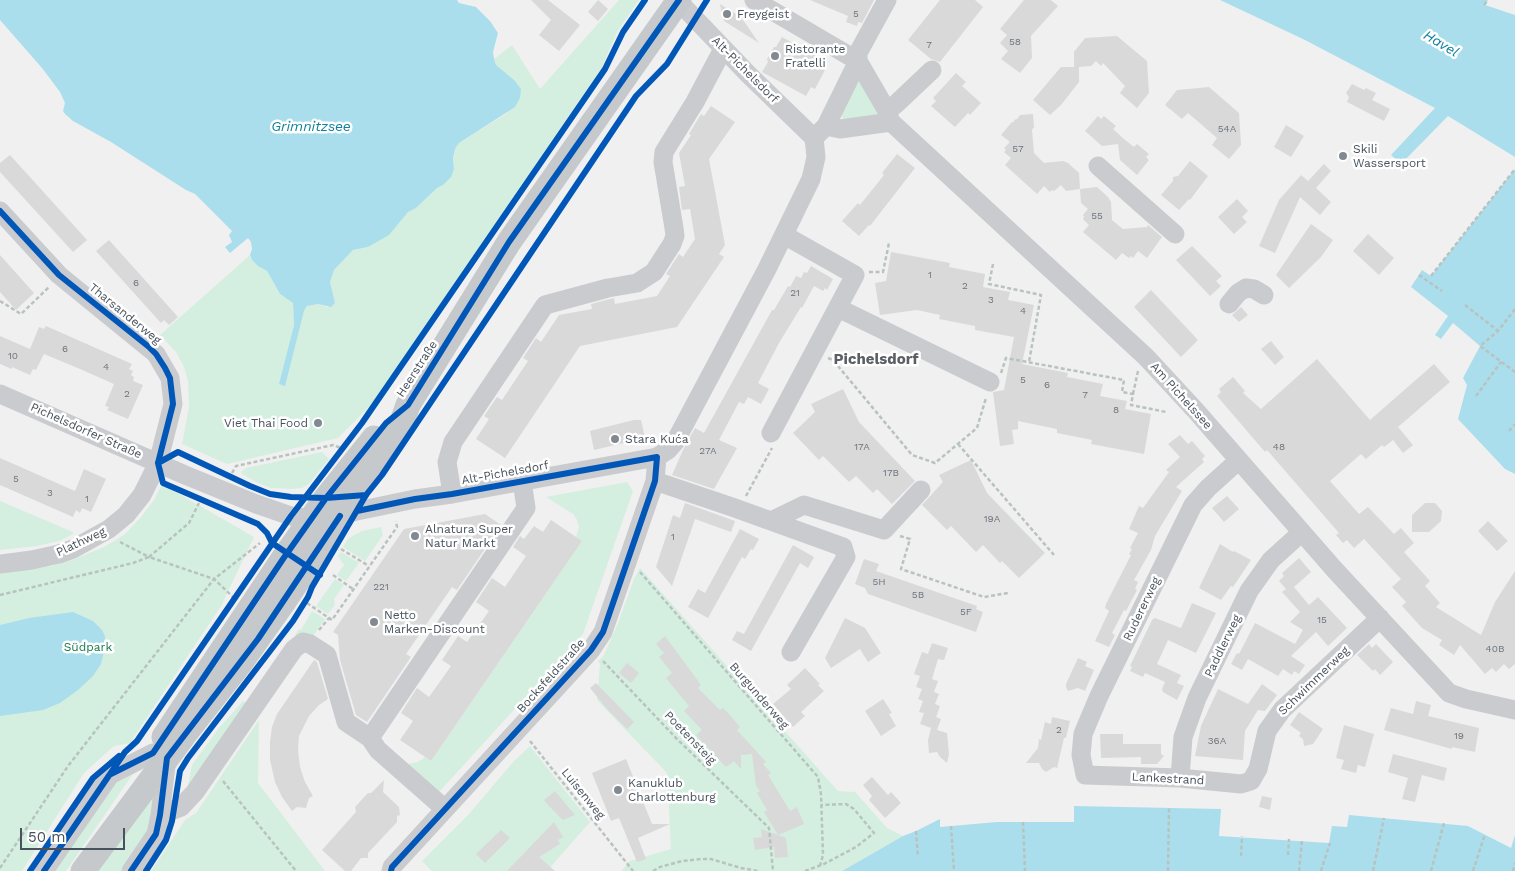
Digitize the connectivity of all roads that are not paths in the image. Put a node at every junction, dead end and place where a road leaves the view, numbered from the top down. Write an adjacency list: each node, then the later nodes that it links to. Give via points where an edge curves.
1 (754, 0): 5 (street)
2 (886, 0): 5 (street, via 858,53)
3 (678, 1): 4 (street, Alt-Pichelsdorf); 18 (main road, Heerstraße, via 509,242)
4 (723, 49): 8 (street, Alt-Pichelsdorf); 26 (street, via 664,152 674,228 672,244 654,272 638,283 545,305 452,442 447,462)
5 (858, 61): 7 (street, Am Pichelssee); 8 (street)
6 (932, 70): 7 (street, via 896,104)
7 (889, 116): 8 (street); 21 (street, Am Pichelssee, via 1146,357)
8 (820, 132): 12 (street, via 811,179)
9 (1098, 166): 11 (street)
10 (0, 210): 22 (street, Tharsanderweg, via 59,275 149,347 165,368 170,378 173,404)
11 (1175, 234)
12 (784, 235): 15 (street, via 855,275); 20 (street, via 678,436 668,450)
13 (1264, 295): 14 (street, via 1246,288)
14 (1229, 304)
15 (838, 308): 16 (street); 19 (street)
16 (990, 382)
17 (0, 394): 22 (street, Pichelsdorfer Straße)
18 (408, 405): 27 (main road, Heerstraße, via 401,425); 28 (main road, Heerstraße, via 386,423)
19 (771, 433)
20 (657, 457): 23 (street, Alt-Pichelsdorf); 24 (street, Bocksfeldstraße)
21 (1239, 460): 30 (street, Am Pichelssee); 37 (street, Rudererweg, via 1193,505 1099,696 1083,734 1080,755)
22 (158, 463): 28 (street, Pichelsdorfer Straße, via 272,510); 31 (street, Plathweg, via 142,495 109,530 59,554)
23 (522, 481): 26 (street, Alt-Pichelsdorf); 35 (street, via 526,508)
24 (655, 482): 29 (street); 40 (street, Bocksfeldstraße, via 603,632 591,650)
25 (921, 490): 29 (street, via 884,530 804,505)
26 (452, 494): 27 (street, Alt-Pichelsdorf, via 408,500)
27 (340, 516): 28 (street, Alt-Pichelsdorf); 36 (main road, Heerstraße, via 258,639)
28 (312, 519): 36 (main road, Heerstraße)
29 (770, 521): 33 (street, via 844,547 846,557)
30 (1302, 532): 32 (street, Am Pichelssee); 38 (street, Paddlerweg, via 1271,560 1249,591 1197,698 1183,737)
31 (0, 564)
32 (1380, 618): 34 (street, Am Pichelssee, via 1449,693); 39 (street, Schwimmerweg, via 1282,710 1267,731 1258,769)
33 (791, 652)
34 (1515, 710)
35 (370, 738): 40 (street, via 378,750); 41 (street, via 346,722 327,655 304,642 294,649 195,792 181,807)
36 (160, 755): 41 (street, Heerstraße); 42 (main road, Heerstraße); 43 (street, Heerstraße, via 110,775)
37 (1084, 775): 38 (street, Lankestrand)
38 (1180, 778): 39 (street, Lankestrand, via 1241,784)
39 (1251, 781)
40 (445, 809): 45 (street, Bocksfeldstraße)
41 (160, 815): 44 (street, Heerstraße, via 156,834)
42 (90, 861)
43 (44, 871)
44 (131, 871)
45 (391, 871)

